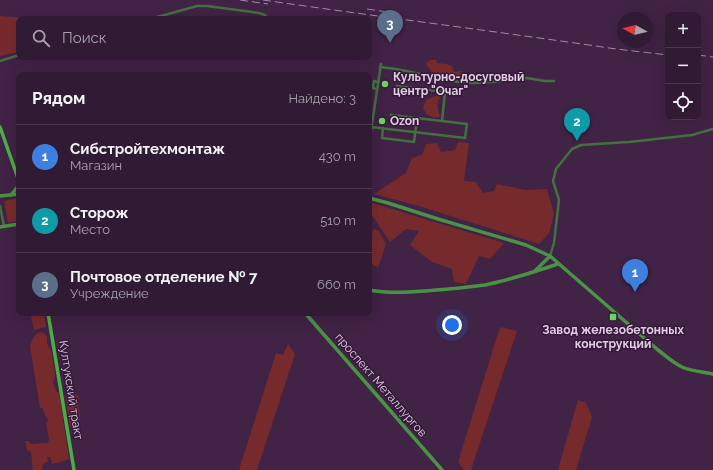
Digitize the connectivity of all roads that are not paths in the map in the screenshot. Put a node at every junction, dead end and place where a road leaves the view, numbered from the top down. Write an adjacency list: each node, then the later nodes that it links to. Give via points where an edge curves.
1 (161, 16): 2 (street, via 197,6)
2 (266, 16)
3 (16, 57): 4 (street)
4 (0, 61)
5 (554, 81): 11 (street, via 527,78 465,83 380,66)
6 (397, 86): 9 (street, via 445,92)
7 (391, 115): 8 (street)
8 (417, 118): 9 (street); 14 (street)
9 (442, 121): 14 (street, via 467,124 465,138)
10 (0, 127): 15 (main road)
11 (372, 127): 12 (street)
12 (383, 128): 14 (street); 14 (street, via 382,138 414,142)
13 (713, 129): 26 (street, via 692,135 581,145 572,149 556,169 552,181 559,200)
14 (415, 132)
15 (16, 172)
16 (16, 189): 18 (street)
17 (16, 194): 18 (street)
18 (11, 195): 19 (street)
19 (0, 196)
20 (372, 199): 26 (street, via 526,245)
21 (0, 206): 24 (street)
22 (16, 225): 23 (street)
23 (12, 226): 24 (street); 25 (street)
24 (2, 227)
25 (16, 227)
26 (550, 256): 27 (street); 28 (street)
27 (558, 264): 28 (street); 32 (street, via 676,363)
28 (531, 274): 29 (street, via 486,285 451,289 408,293)
29 (372, 290)
30 (48, 316): 33 (main road, Култукский тракт)
31 (308, 316): 34 (street, проспект Металлургов)
32 (713, 374)
33 (74, 470)
34 (442, 470)

